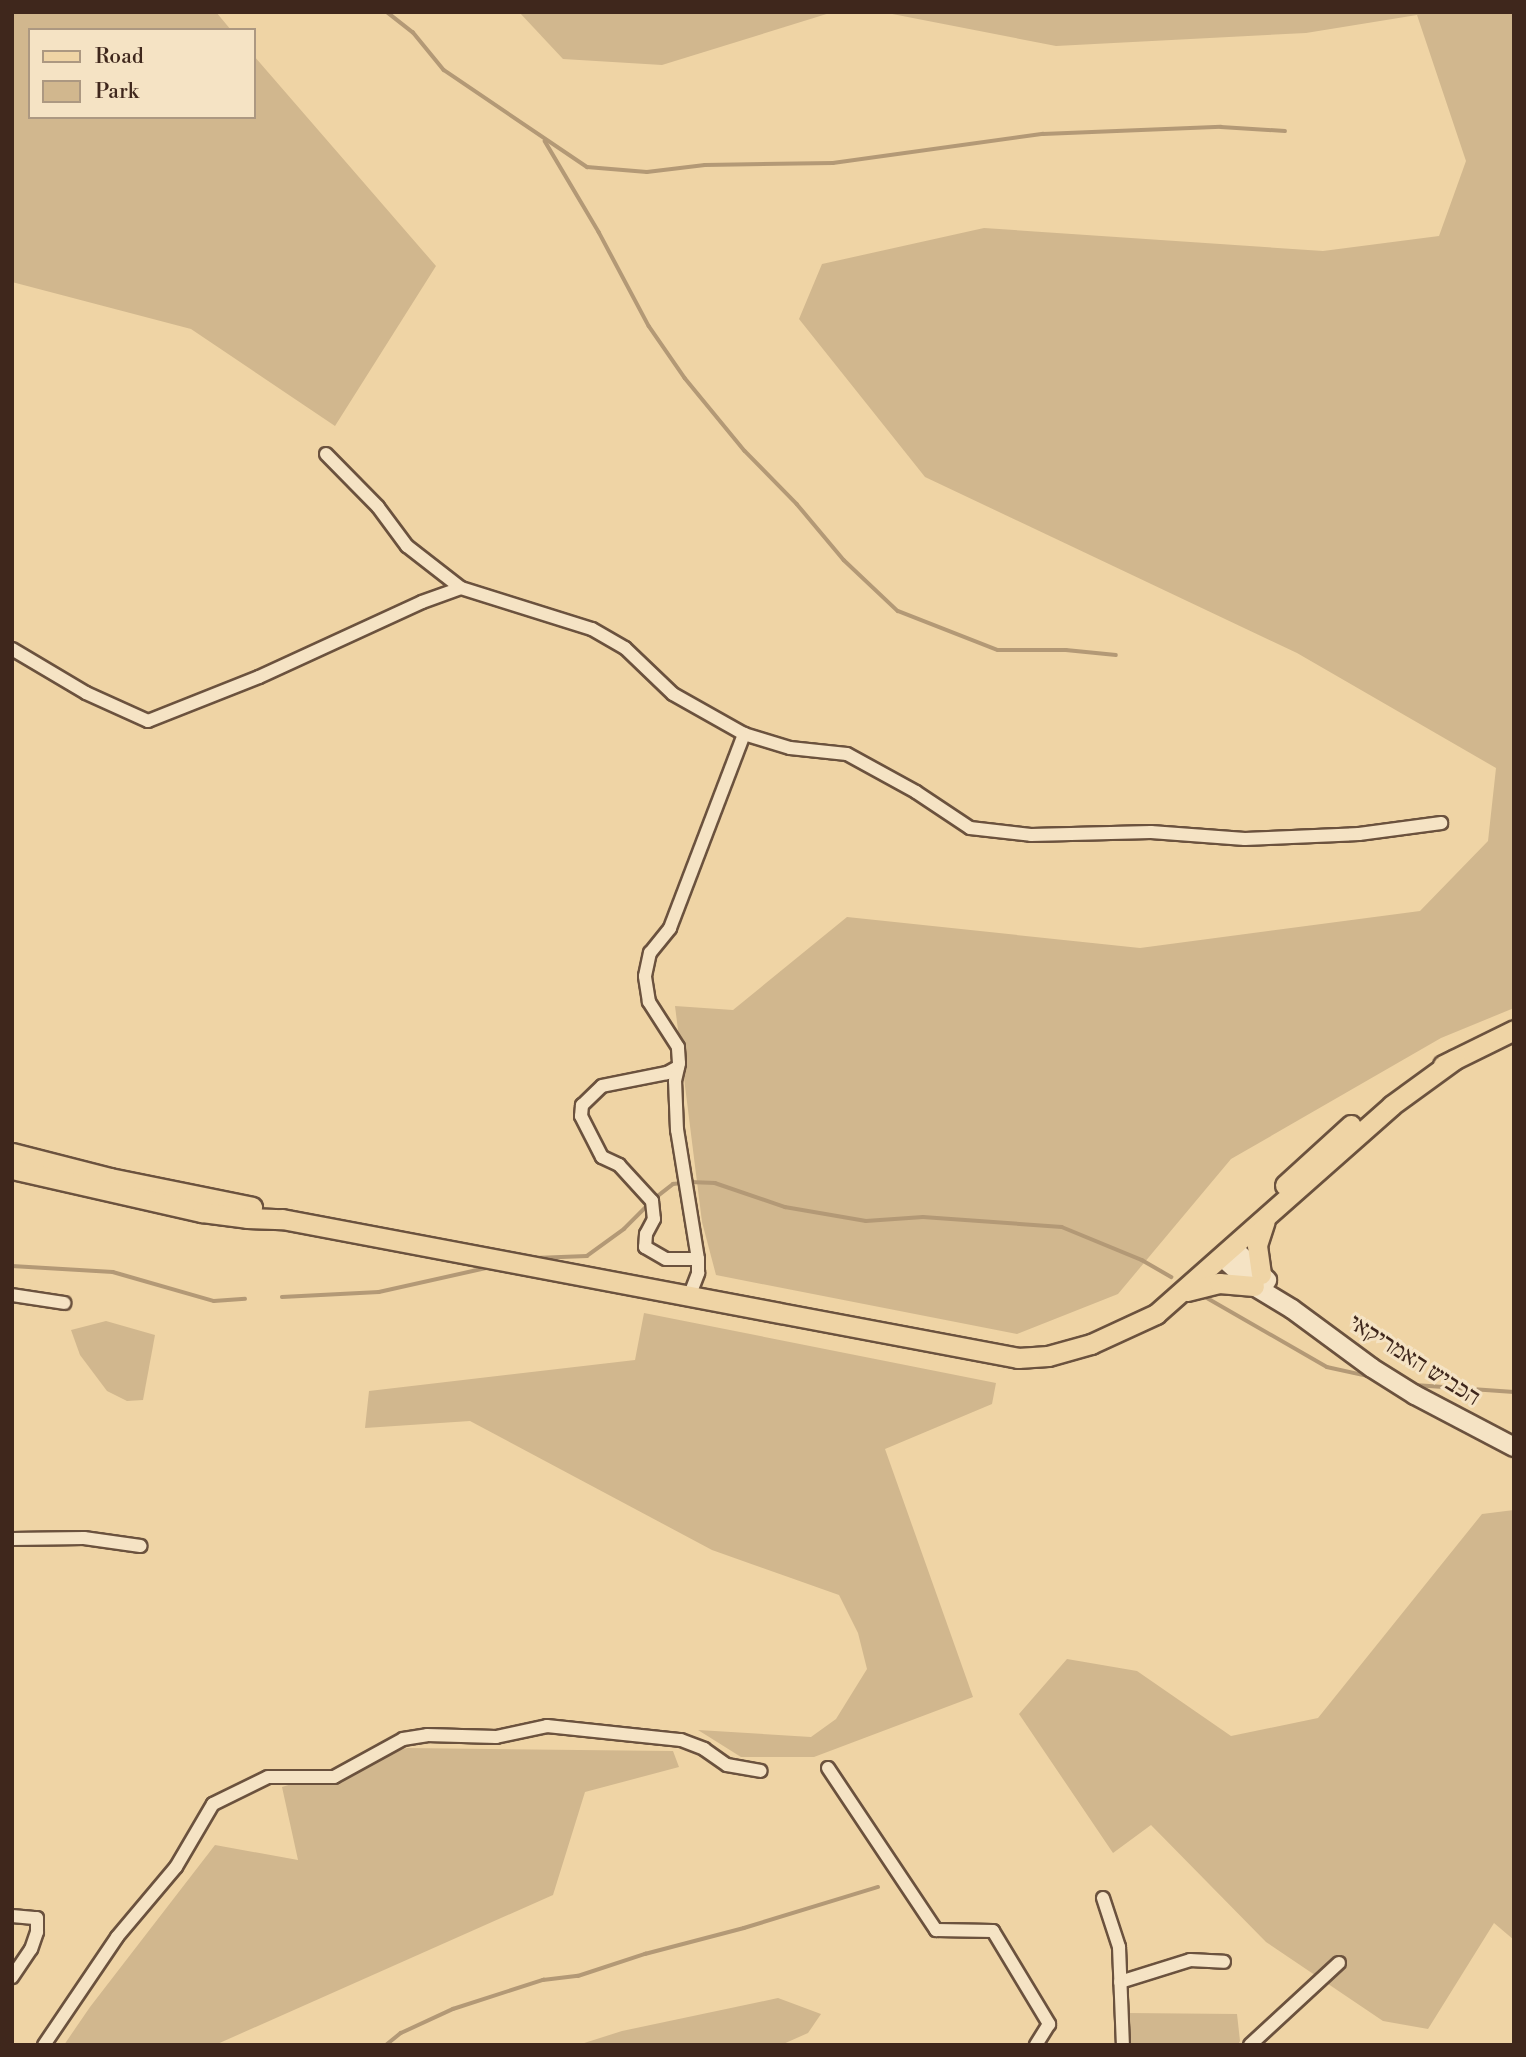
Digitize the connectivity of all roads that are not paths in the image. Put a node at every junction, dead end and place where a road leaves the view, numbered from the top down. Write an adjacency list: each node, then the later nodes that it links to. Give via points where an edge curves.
1 (326, 454): 2 (street, via 378,507 407,546)
2 (461, 588): 3 (street, via 259,677 148,720 86,693); 4 (street, via 592,629 625,648 673,694)
3 (12, 649)
4 (744, 734): 5 (street, via 790,748 847,754 970,828 1031,835 1151,832 1245,839 1359,834); 8 (street, via 670,928 650,953 645,976 649,1002 678,1046)
5 (1441, 823)
6 (1514, 1030): 7 (main road)
7 (1454, 1060): 12 (main road, via 1392,1105); 13 (main road, via 1396,1088)
8 (678, 1068): 14 (street, via 677,1130); 14 (street, via 602,1086 582,1105 581,1116 602,1157 619,1165 652,1201 654,1219 645,1247 666,1259)
9 (12, 1153): 11 (main road, via 258,1208)
10 (12, 1169): 11 (main road, via 202,1212)
11 (282, 1219): 18 (main road)
12 (1266, 1219): 13 (main road); 15 (main road, via 1257,1245)
13 (1225, 1249): 15 (main road, הכביש האמריקאי); 17 (main road); 20 (main road)
14 (698, 1259): 18 (street)
15 (1257, 1280): 17 (main road, via 1208,1285); 21 (main road, הכביש האמריקאי, via 1383,1375)
16 (12, 1294): 19 (street)
17 (1177, 1296): 20 (main road, via 1156,1314)
18 (689, 1297): 20 (main road, via 1018,1358 1048,1356)
19 (64, 1303)
20 (1112, 1334)
21 (1514, 1447)
22 (12, 1539): 23 (street, via 84,1538)
23 (140, 1546)
24 (828, 1768): 33 (street, via 936,1930 993,1931 1049,2024)
25 (760, 1771): 32 (street, via 727,1765 681,1740 547,1726 496,1737 403,1739 334,1777 268,1777 214,1804 176,1867 117,1937)
26 (1103, 1898): 31 (street, via 1119,1947)
27 (12, 1916): 30 (street, via 37,1918 37,1932)
28 (1224, 1962): 31 (street, via 1190,1960)
29 (1339, 1963): 35 (street)
30 (12, 1977)
31 (1121, 1982): 34 (street)
32 (44, 2045)
33 (1036, 2045)
34 (1123, 2045)
35 (1250, 2045)

